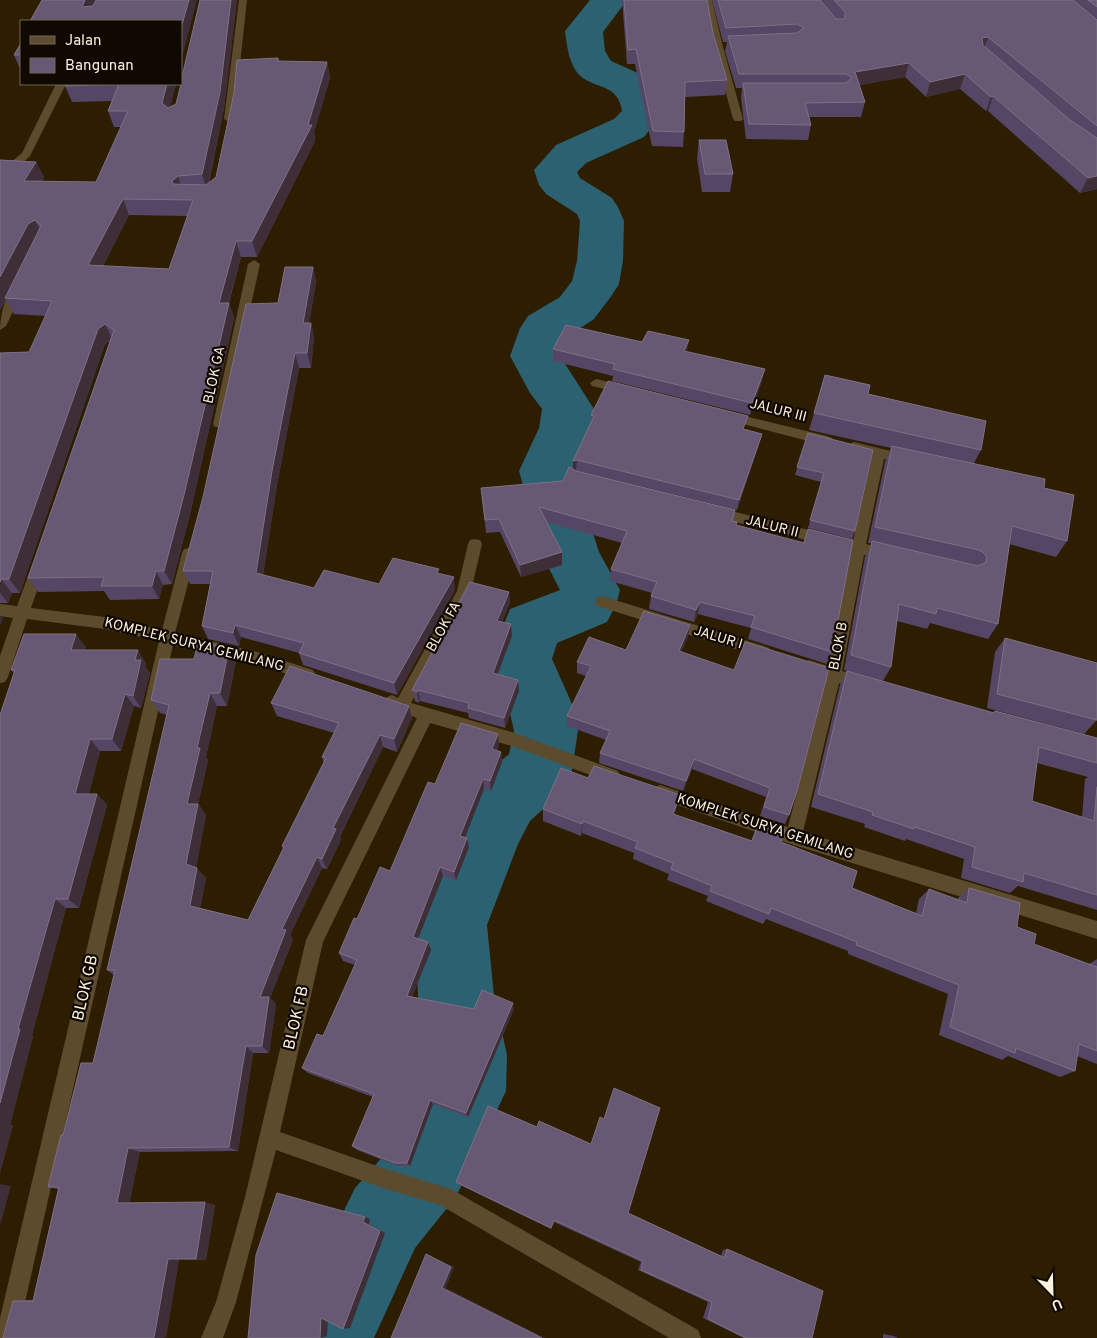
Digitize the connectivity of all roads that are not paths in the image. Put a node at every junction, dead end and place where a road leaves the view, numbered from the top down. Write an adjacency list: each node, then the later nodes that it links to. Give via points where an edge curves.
1 (243, 0): 5 (street)
2 (708, 0): 4 (street, via 737,93)
3 (60, 85): 6 (street, via 26,154 14,165)
4 (738, 119)
5 (227, 127)
6 (0, 170)
7 (254, 264): 13 (street, BLOK GA)
8 (25, 275): 9 (street)
9 (0, 326)
10 (596, 382): 11 (street)
11 (643, 394)
12 (718, 413): 14 (street, JALUR III)
13 (217, 434)
14 (879, 454): 15 (street, JALUR III); 19 (street, BLOK B)
15 (917, 462)
16 (698, 508): 19 (street, JALUR II)
17 (193, 537): 25 (street)
18 (475, 544): 33 (street, BLOK FA, via 464,591)
19 (858, 548): 21 (street, JALUR II); 28 (street, BLOK B)
20 (44, 549): 24 (street)
21 (904, 559)
22 (602, 602): 26 (street, JALUR I)
23 (0, 610): 24 (street, KOMPLEK SURYA GEMILANG)
24 (22, 613): 25 (street, KOMPLEK SURYA GEMILANG, via 105,622); 29 (street)
25 (167, 637): 30 (street, KOMPLEK SURYA GEMILANG, via 254,657); 40 (street, BLOK GB)
26 (778, 657)
27 (797, 662): 28 (street)
28 (834, 674): 31 (street); 37 (street, BLOK B)
29 (0, 677)
30 (318, 678)
31 (881, 689)
32 (374, 696): 33 (street)
33 (402, 705): 34 (street)
34 (426, 715): 35 (street, via 524,744); 39 (street, BLOK FB, via 315,940)
35 (625, 781)
36 (644, 787): 37 (street, KOMPLEK SURYA GEMILANG)
37 (794, 837): 38 (street, KOMPLEK SURYA GEMILANG)
38 (1097, 930)
39 (270, 1138): 41 (street, BLOK FB, via 226,1302); 42 (street, via 444,1196)
40 (6, 1338)
41 (212, 1338)
42 (690, 1338)

